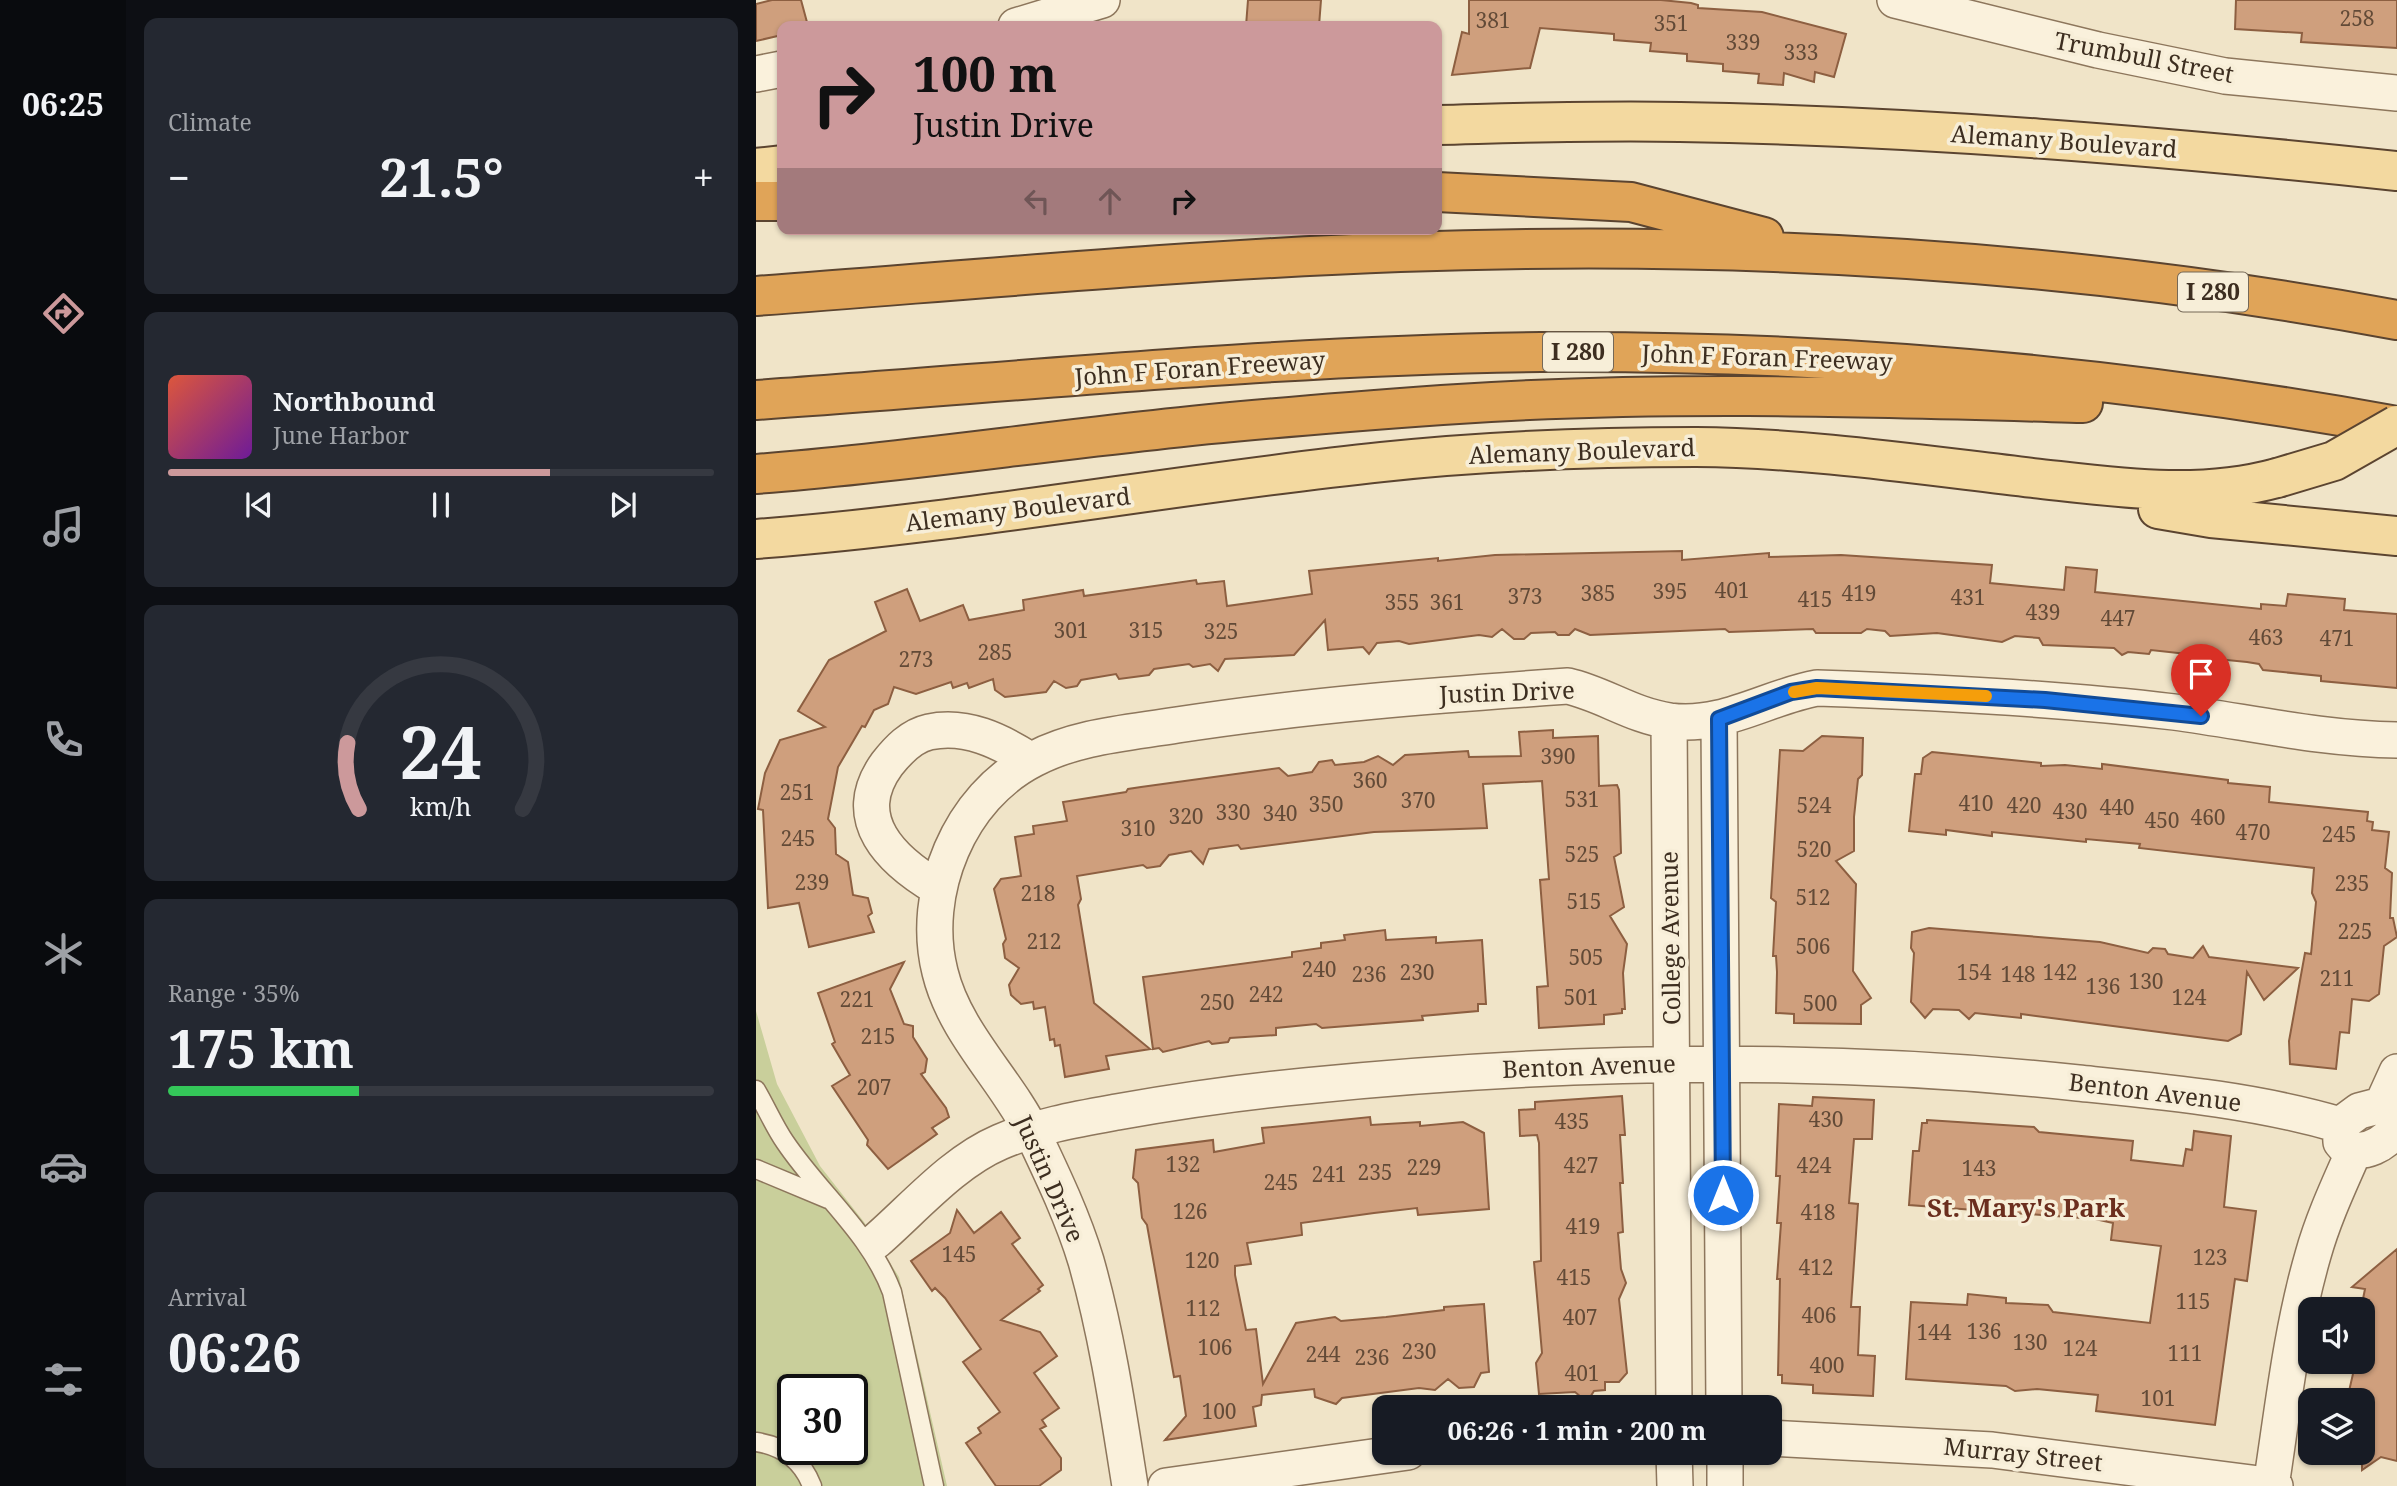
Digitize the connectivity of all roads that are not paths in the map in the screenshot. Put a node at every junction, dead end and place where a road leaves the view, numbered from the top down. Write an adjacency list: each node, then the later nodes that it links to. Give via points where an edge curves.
1 (1022, 0): 4 (street)
2 (1895, 0): 8 (street, Trumbull Street, via 2073,45 2225,76)
3 (1081, 9): 5 (street)
4 (1018, 21)
5 (1036, 21)
6 (777, 70): 7 (street)
7 (756, 75)
8 (2397, 93)
9 (1442, 125): 12 (main road, Alemany Boulevard, via 1680,122 1955,133)
10 (777, 166): 11 (main road)
11 (756, 168)
12 (2397, 171)
13 (1442, 192): 16 (highway, via 1631,202)
14 (756, 201): 15 (highway)
15 (777, 201)
16 (1834, 256): 17 (highway, I 280, via 1663,249 1396,252); 18 (highway, I 280, via 2087,276)
17 (756, 296)
18 (2397, 320)
19 (756, 400): 20 (highway, John F Foran Freeway / I 280, via 1337,359 1607,352 1959,368)
20 (2308, 411): 21 (highway, John F Foran Freeway / I 280); 23 (highway, via 1780,394 1618,396 1156,429 855,467)
21 (2397, 426): 22 (main road, Alemany Boulevard, bridge, via 2334,461 2215,490 2166,491)
22 (1891, 462): 24 (main road, via 2211,518); 25 (main road, Alemany Boulevard, via 1698,447 1494,453 1385,462 922,523)
23 (756, 474)
24 (2397, 536)
25 (756, 539)
26 (1719, 719): 27 (street, Justin Drive); 28 (street, Justin Drive, via 1791,692 1817,688 2045,700); 32 (street, College Avenue)
27 (1669, 721): 29 (street, Justin Drive, via 1630,712 1592,692 1568,686 1332,705 1196,722 1071,742); 31 (street, College Avenue)
28 (2397, 740)
29 (1030, 760): 30 (street, Justin Drive, via 998,785 970,817 950,850); 30 (street, via 979,734 945,731 916,736 889,762 873,793 877,833 895,858)
30 (938, 888): 36 (street, Justin Drive, via 934,932 940,973 954,1008)
31 (1673, 1062): 32 (street, Benton Avenue); 36 (street, Benton Avenue, via 1503,1070 1251,1091); 41 (street, College Avenue)
32 (1721, 1062): 37 (street, Benton Avenue, via 1931,1070 2225,1100 2297,1112); 42 (street, College Avenue)
33 (2397, 1072): 35 (street)
34 (756, 1090): 39 (lane, via 785,1142)
35 (2392, 1122): 37 (street, via 2360,1111)
36 (1031, 1131): 40 (street, Benton Avenue, via 998,1142 969,1159); 50 (street, Justin Drive, via 1085,1257 1114,1378)
37 (2347, 1138): 54 (street, via 2300,1303)
38 (756, 1169): 39 (lane)
39 (831, 1201): 49 (lane, via 883,1267)
40 (876, 1241)
41 (1674, 1395)
42 (1724, 1395)
43 (1782, 1439): 54 (street, Murray Street, via 1992,1450)
44 (756, 1442): 48 (lane, via 776,1445 794,1457)
45 (1372, 1457): 51 (street)
46 (1674, 1465): 52 (street)
47 (1725, 1465): 53 (street)
48 (812, 1486)
49 (934, 1486)
50 (1130, 1486)
51 (1166, 1486)
52 (1675, 1486)
53 (1725, 1486)
54 (2272, 1486)

